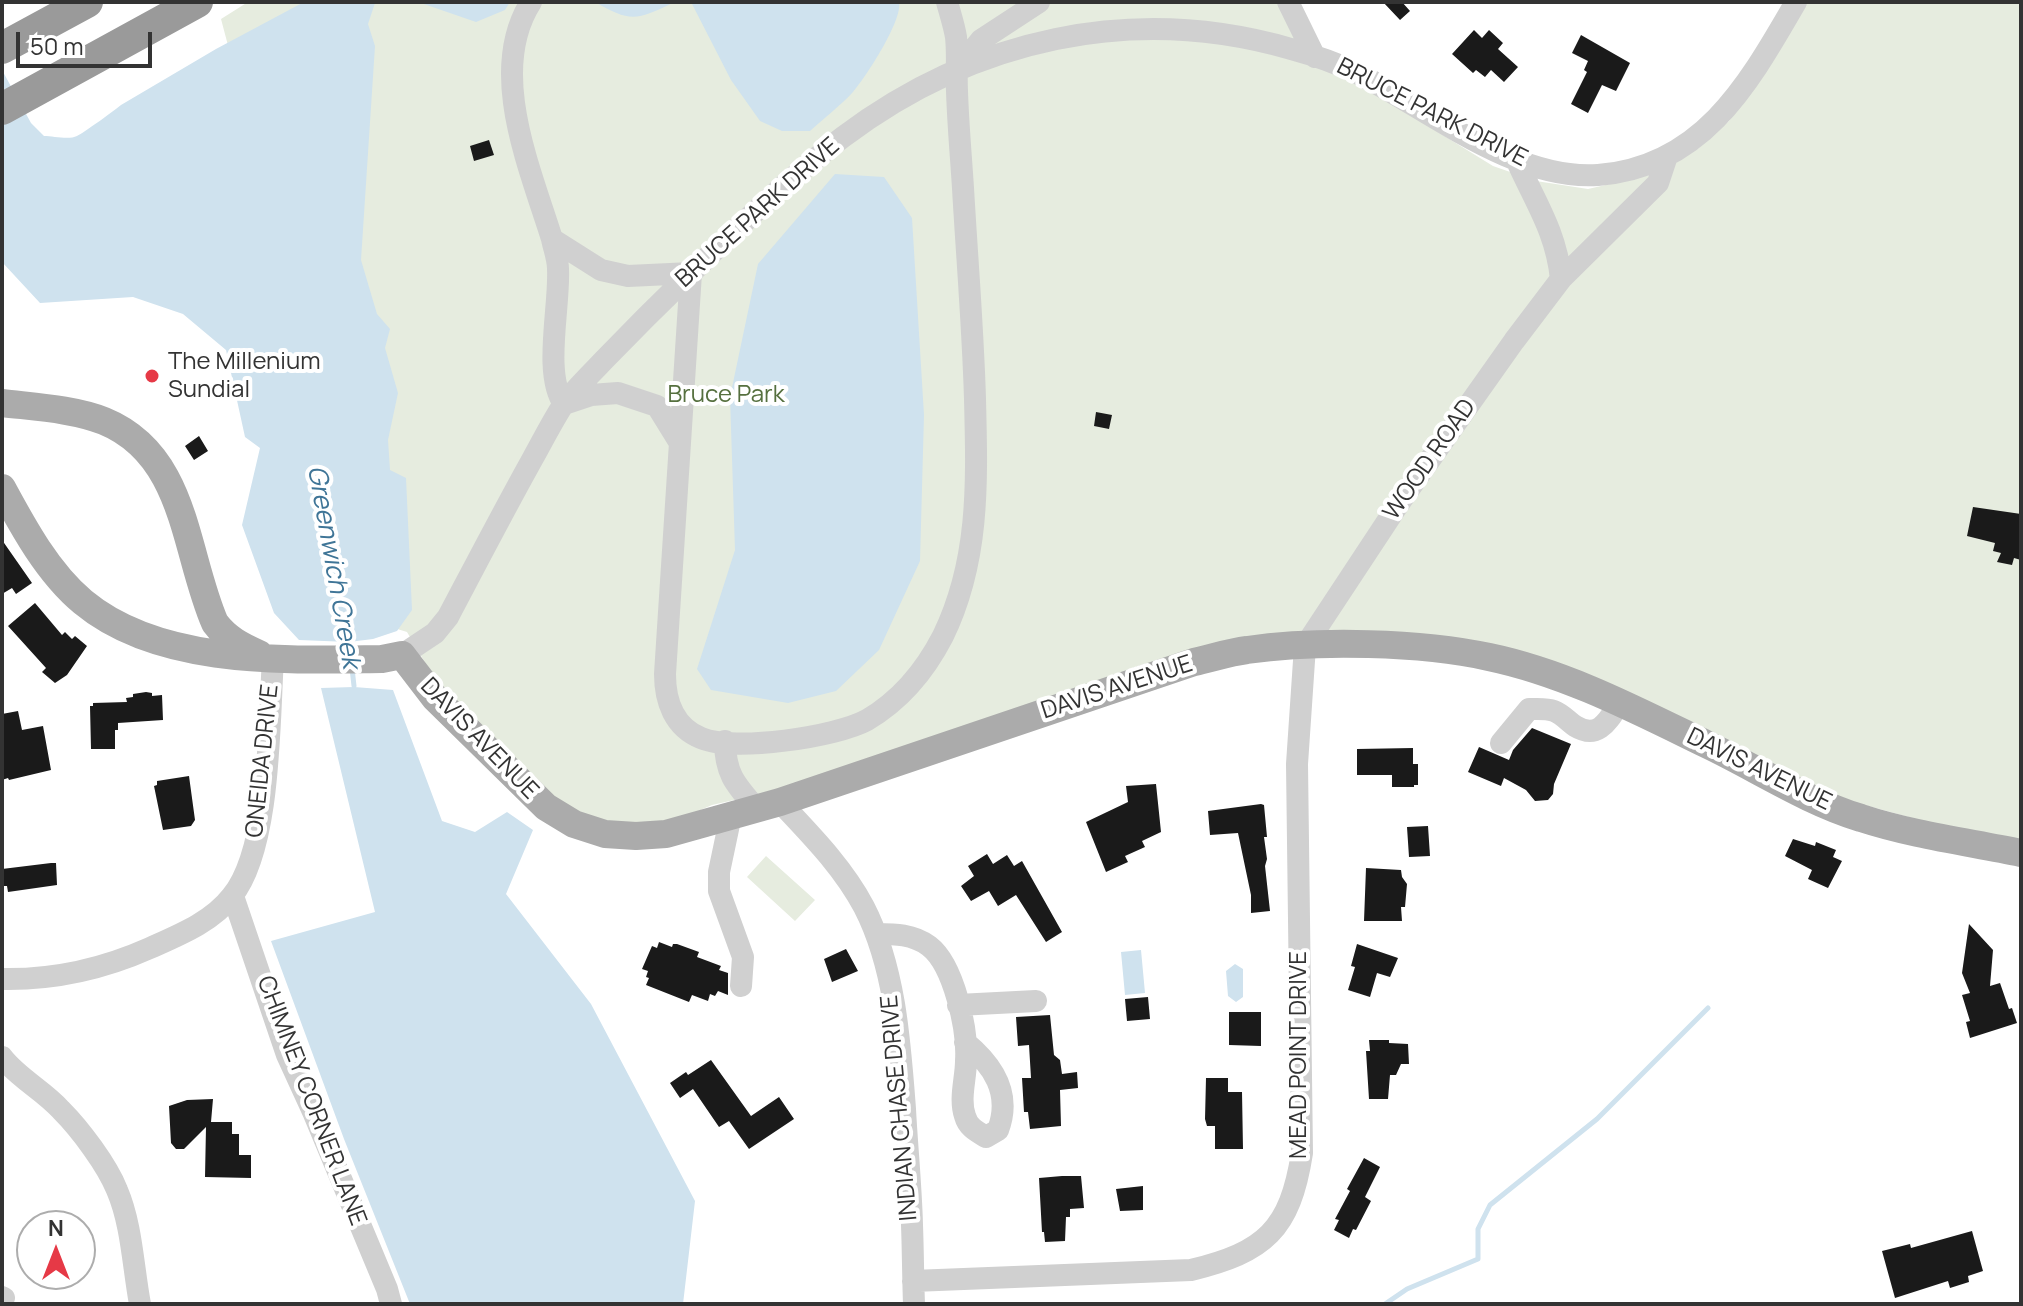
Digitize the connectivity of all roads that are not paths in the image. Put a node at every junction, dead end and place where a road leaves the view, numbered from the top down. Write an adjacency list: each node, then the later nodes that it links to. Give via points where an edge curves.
1 (87, 2): 8 (highway)
2 (197, 2): 11 (highway)
3 (947, 2): 10 (street)
4 (1039, 2): 10 (street, via 981,40)
5 (1288, 2): 9 (street)
6 (1796, 2): 12 (street, BRUCE PARK DRIVE, via 1723,114)
7 (528, 7): 14 (street, via 512,49 513,91)
8 (4, 47)
9 (1315, 57): 10 (street, BRUCE PARK DRIVE, via 1264,42 1159,28 1032,45); 13 (street, BRUCE PARK DRIVE, via 1358,74)
10 (957, 70): 15 (street, BRUCE PARK DRIVE, via 843,136 767,199); 25 (street, via 977,483 975,524 959,597 943,636 909,688 865,721 840,732 769,743)
11 (2, 109)
12 (1667, 156): 13 (street, BRUCE PARK DRIVE, via 1597,175 1551,171); 16 (street, WOOD ROAD, via 1658,183)
13 (1516, 159): 16 (street, via 1546,216)
14 (552, 239): 15 (street, via 601,270 628,276); 18 (street, via 558,267 556,392)
15 (691, 273): 18 (street, BRUCE PARK DRIVE); 19 (street)
16 (1561, 279): 21 (street, WOOD ROAD, via 1398,505)
17 (2, 403): 22 (main road, via 104,421 151,453 177,502 215,623 236,644)
18 (564, 404): 19 (street, via 618,393 657,406); 23 (street, BRUCE PARK DRIVE, via 448,617 435,633)
19 (678, 440): 25 (street, via 665,691 670,709 683,725 702,738)
20 (2, 488): 22 (main road, via 31,539 65,583 103,616 168,645 226,657)
21 (1305, 646): 24 (main road, DAVIS AVENUE, via 1440,649 1490,657); 27 (main road, DAVIS AVENUE, via 1247,650 1194,662); 37 (street, MEAD POINT DRIVE, via 1297,764 1302,1153 1296,1189 1276,1228 1245,1251 1191,1270)
22 (268, 657): 23 (main road); 29 (street, ONEIDA DRIVE, via 263,791 255,843)
23 (392, 657): 27 (main road, DAVIS AVENUE, via 546,807 574,824 605,834 666,834)
24 (1619, 704): 26 (street, via 1596,731 1585,731 1545,708 1529,709); 28 (main road, DAVIS AVENUE, via 1860,818)
25 (725, 741): 27 (street, INDIAN CHASE DRIVE, via 725,762)
26 (1501, 743)
27 (755, 808): 30 (street, INDIAN CHASE DRIVE, via 819,844 851,886); 32 (street, via 719,872 719,891 743,957)
28 (2021, 853)
29 (233, 896): 31 (street, ONEIDA DRIVE, via 206,920 108,965 69,975); 39 (street, CHIMNEY CORNER LANE, via 287,1055)
30 (876, 934): 34 (street, via 905,934 929,946 943,964); 37 (street, INDIAN CHASE DRIVE, via 896,1019)
31 (2, 979)
32 (741, 986)
33 (1036, 1001): 34 (street)
34 (958, 1005): 35 (street)
35 (965, 1042)
36 (2, 1057): 38 (street, via 64,1113 117,1189)
37 (913, 1281): 40 (street, INDIAN CHASE DRIVE)
38 (140, 1304)
39 (391, 1304)
40 (914, 1304)

